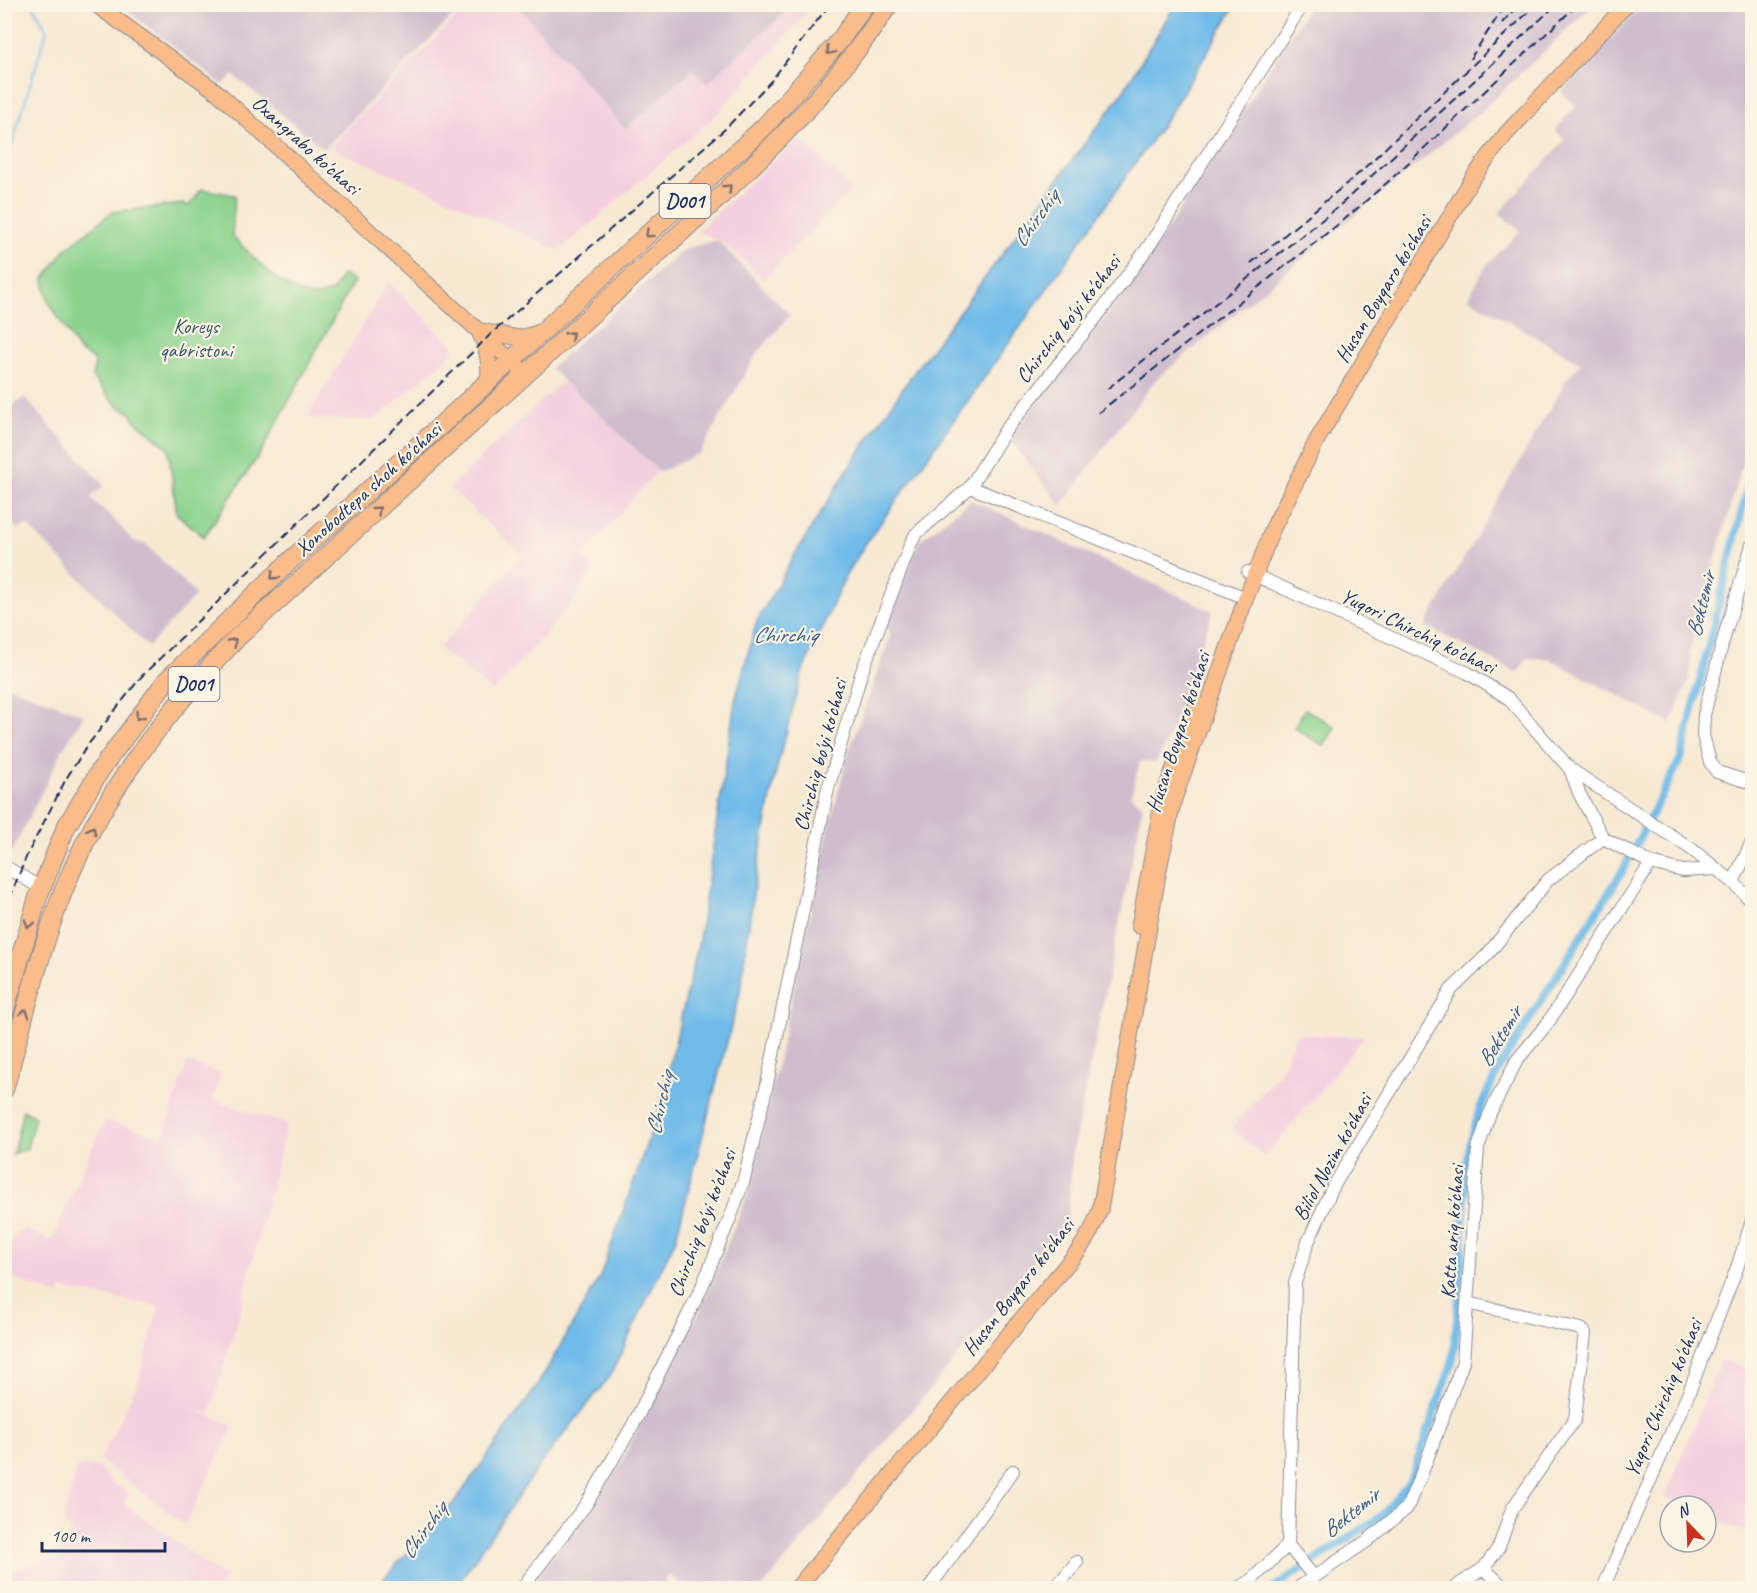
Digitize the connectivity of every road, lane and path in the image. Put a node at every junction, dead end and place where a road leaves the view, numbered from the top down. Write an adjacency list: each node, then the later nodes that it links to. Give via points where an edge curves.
1 (6, 4): 8 (street)
2 (95, 4): 10 (main road, Oxangrabo ko'chasi, via 217,92)
3 (865, 4): 11 (highway, Xonobodtepa shoh ko'chasi / D001, one-way to 11, via 833,48 765,126)
4 (889, 4): 13 (highway, Xonobodtepa shoh ko'chasi / D001, one-way to 4, via 774,144 838,74)
5 (1303, 4): 15 (street, Chirchiq bo'yi ko'chasi, via 1149,246 1005,431)
6 (1616, 4): 9 (main road, Husan Boyqaro ko'chasi, via 1500,130)
7 (1628, 4): 9 (main road, Husan Boyqaro ko'chasi)
8 (4, 15)
9 (1468, 177): 17 (main road, Husan Boyqaro ko'chasi, via 1314,438)
10 (479, 330): 11 (main road, Oxangrabo ko'chasi, via 519,338); 12 (main road, Oxangrabo ko'chasi); 14 (main road, Oxangrabo ko'chasi, via 490,364)
11 (542, 332): 12 (highway, Xonobodtepa shoh ko'chasi / D001)
12 (511, 360): 13 (main road, Oxangrabo ko'chasi); 14 (highway, Xonobodtepa shoh ko'chasi / D001)
13 (527, 375): 20 (highway, Xonobodtepa shoh ko'chasi / D001, one-way to 13, via 256,620)
14 (488, 381): 19 (highway, Xonobodtepa shoh ko'chasi / D001, one-way to 19)
15 (970, 487): 18 (street); 42 (street, Chirchiq bo'yi ko'chasi, via 910,543 861,674 828,788 750,1156 728,1224 692,1309 619,1451 587,1503)
16 (1752, 545): 22 (street, via 1711,687 1703,735 1710,762 1717,771)
17 (1252, 574): 18 (main road, Husan Boyqaro ko'chasi); 21 (street, Yuqori Chirchiq ko'chasi, via 1487,684 1508,698)
18 (1243, 597): 27 (main road, Husan Boyqaro ko'chasi, via 1175,761 1163,798)
19 (187, 661): 20 (highway); 30 (highway, Xonobodtepa shoh ko'chasi / D001, one-way to 30, via 166,681 95,778 63,834)
20 (202, 674): 32 (highway, Xonobodtepa shoh ko'chasi / D001, one-way to 20, via 112,794)
21 (1570, 769): 23 (street); 28 (street, Yuqori Chirchiq ko'chasi)
22 (1752, 783)
23 (1603, 838): 25 (street); 38 (street, Biliol Nozim ko'chasi, via 1548,880 1487,955 1451,990 1333,1187 1308,1242 1295,1283)
24 (1752, 842): 29 (street)
25 (1646, 860): 28 (street, via 1683,871); 36 (street, Katta ariq ko'chasi, via 1546,1024 1517,1060 1490,1113 1478,1148)
26 (4, 866): 30 (street)
27 (1154, 868): 43 (main road, Husan Boyqaro ko'chasi, via 1091,1208 1084,1227 1053,1270); 44 (main road, Husan Boyqaro ko'chasi, via 1100,1210 1091,1231)
28 (1716, 869): 29 (street, Yuqori Chirchiq ko'chasi)
29 (1733, 882): 31 (street, Yuqori Chirchiq ko'chasi)
30 (40, 892): 32 (highway); 33 (highway, Xonobodtepa shoh ko'chasi / D001, one-way to 33)
31 (1752, 902)
32 (59, 903): 34 (highway, Xonobodtepa shoh ko'chasi / D001, one-way to 32)
33 (4, 1013)
34 (4, 1090)
35 (1752, 1220): 51 (street, Yuqori Chirchiq ko'chasi, via 1689,1392)
36 (1467, 1303): 40 (street, via 1586,1333 1575,1419 1512,1509 1499,1547); 41 (street, Katta ariq ko'chasi, via 1462,1362 1407,1508)
37 (1013, 1471): 45 (street)
38 (1288, 1545): 41 (street); 47 (street)
39 (1077, 1562): 46 (street)
40 (1484, 1568): 49 (street); 50 (street)
41 (1314, 1577): 48 (street, Katta ariq ko'chasi)
42 (522, 1588)
43 (787, 1588)
44 (797, 1588)
45 (929, 1588)
46 (1055, 1588)
47 (1238, 1588)
48 (1298, 1588)
49 (1454, 1588)
50 (1504, 1588)
51 (1603, 1588)

